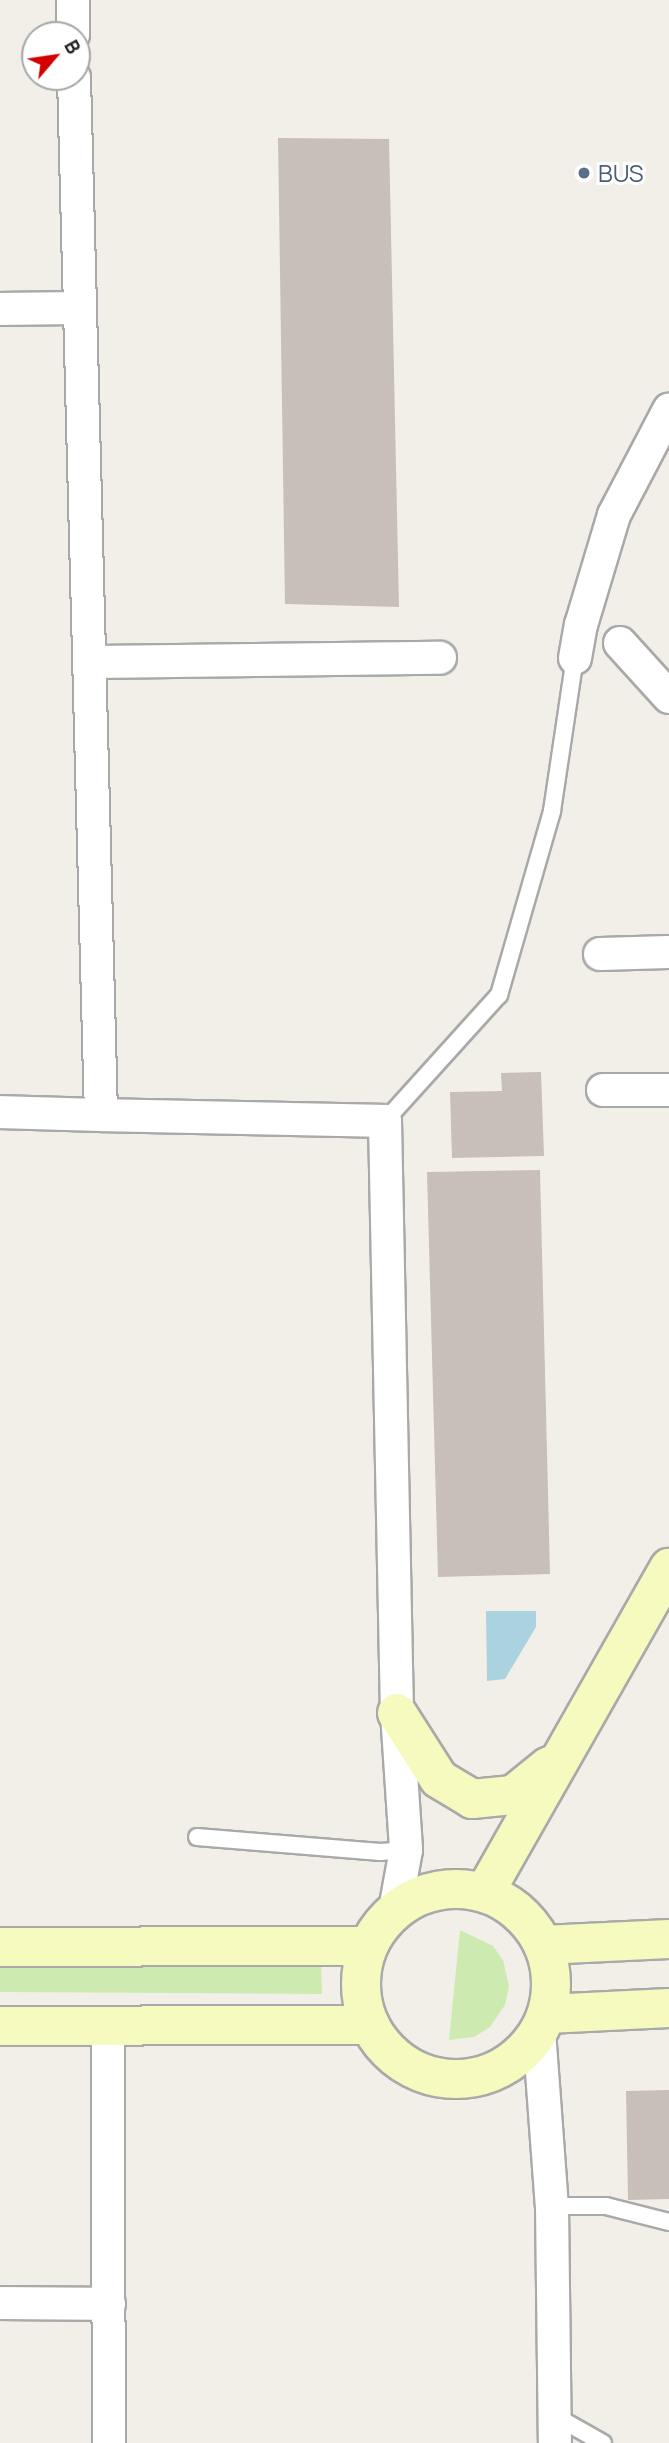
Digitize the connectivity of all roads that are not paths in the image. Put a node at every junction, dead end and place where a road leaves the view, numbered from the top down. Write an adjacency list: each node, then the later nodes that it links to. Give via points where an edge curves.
1 (73, 0): 2 (street)
2 (74, 21)
3 (74, 91): 4 (street)
4 (80, 308): 5 (street); 10 (street)
5 (0, 309)
6 (669, 410): 9 (street, via 614,515 580,625)
7 (620, 643): 11 (street)
8 (440, 658): 10 (street)
9 (575, 658): 18 (lane, via 552,811 499,995)
10 (91, 662): 17 (street)
11 (669, 697)
12 (669, 952): 13 (street)
13 (600, 954)
14 (603, 1090): 15 (street)
15 (669, 1090)
16 (0, 1112): 17 (street)
17 (101, 1115): 18 (street)
18 (385, 1121): 20 (street)
19 (669, 1568): 21 (street)
20 (397, 1713): 21 (street, via 439,1779 472,1799 513,1795); 23 (street)
21 (561, 1755): 24 (street)
22 (197, 1837): 23 (lane, via 380,1852)
23 (406, 1850): 25 (street)
24 (485, 1892): 25 (street, via 452,1888 426,1892); 27 (street, via 517,1910)
25 (395, 1910): 29 (street)
26 (669, 1939): 27 (street)
27 (543, 1945): 31 (street, via 552,1978)
28 (0, 1947): 29 (street)
29 (368, 1947): 32 (street, via 360,1978)
30 (669, 2008): 31 (street)
31 (543, 2023): 32 (street, via 519,2057 496,2071 444,2080 412,2069 392,2055); 35 (street)
32 (370, 2025): 34 (street)
33 (0, 2026): 34 (street)
34 (108, 2027): 38 (street)
35 (552, 2206): 36 (lane, via 606,2206); 39 (street)
36 (669, 2222)
37 (0, 2303): 38 (street)
38 (109, 2304): 40 (street)
39 (555, 2429): 41 (lane)
40 (109, 2443)
41 (603, 2443)

